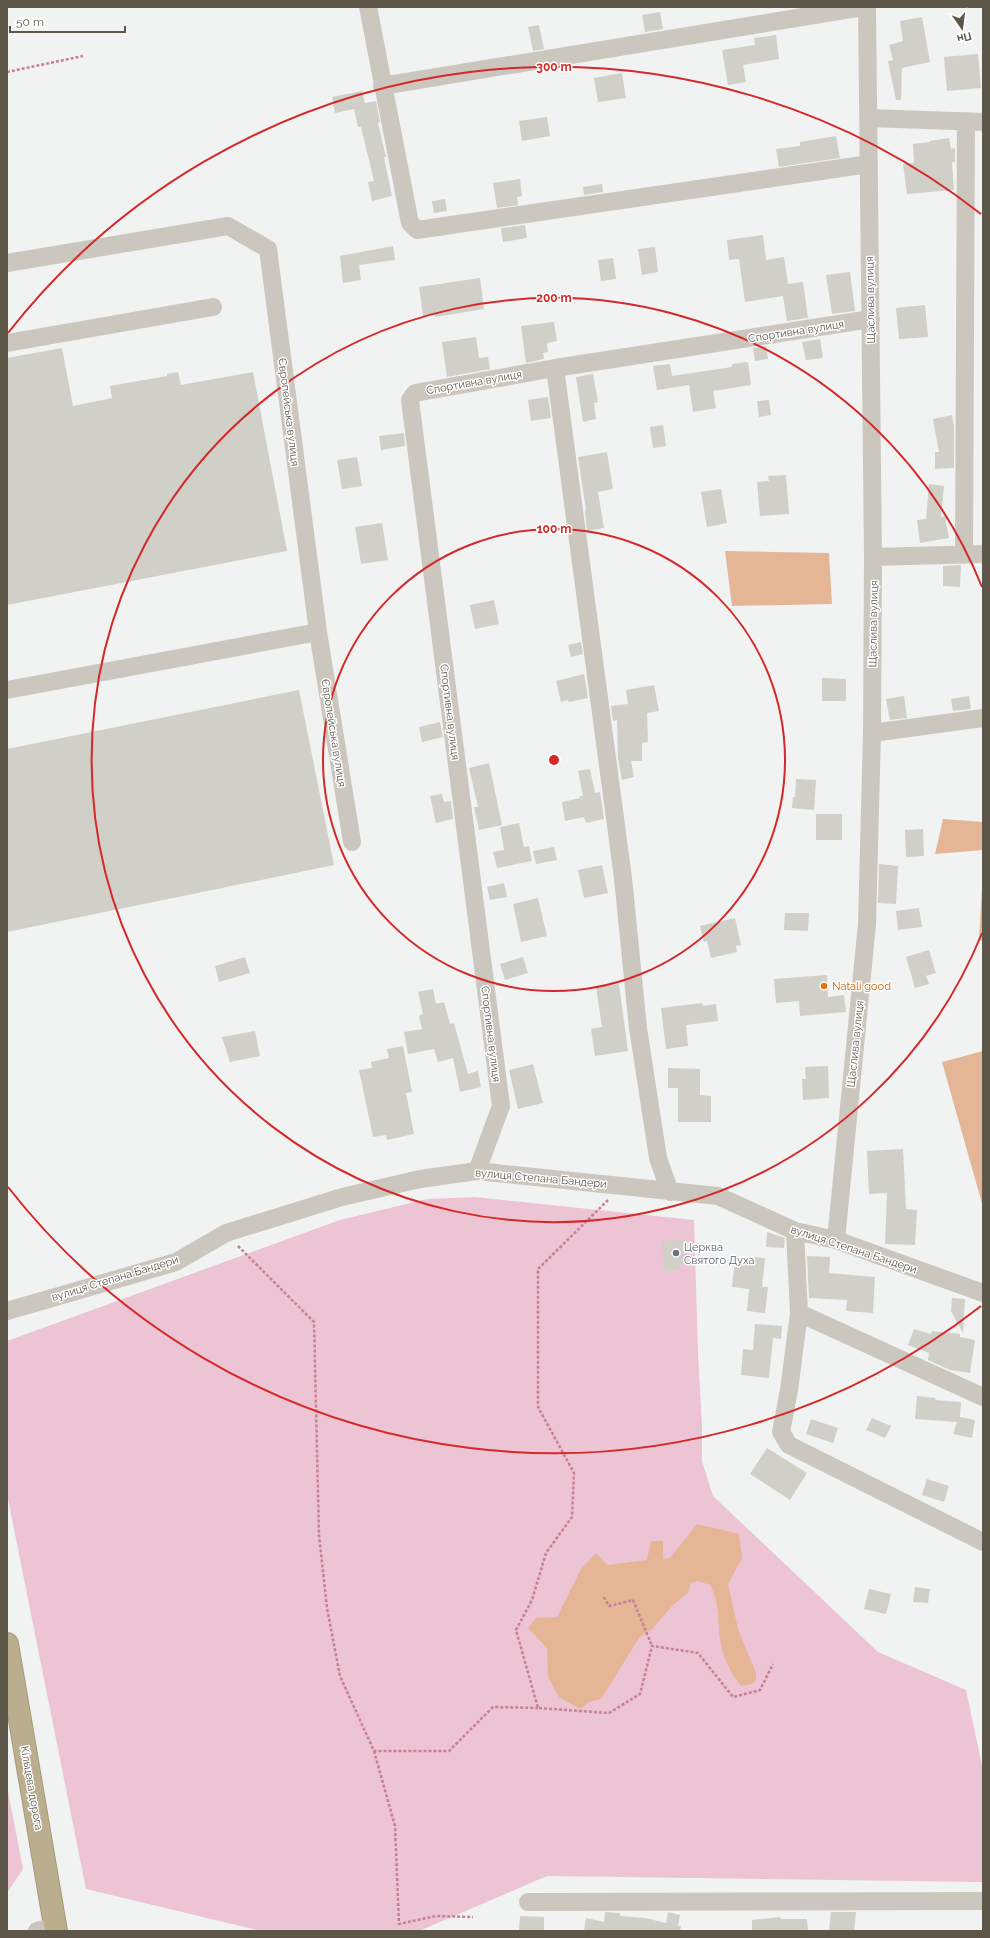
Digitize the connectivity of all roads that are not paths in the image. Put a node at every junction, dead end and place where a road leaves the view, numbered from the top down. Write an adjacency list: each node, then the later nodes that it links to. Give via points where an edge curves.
1 (368, 7): 4 (street)
2 (863, 7): 4 (street)
3 (867, 7): 5 (street, Щаслива вулиця)
4 (382, 86): 7 (street, via 410,223 417,230)
5 (868, 118): 6 (street); 7 (street, Щаслива вулиця)
6 (975, 122): 13 (street)
7 (869, 164): 10 (street, Щаслива вулиця)
8 (7, 263): 16 (street, Європейська вулиця, via 228,226 268,249)
9 (213, 307): 11 (street)
10 (871, 319): 12 (street, Спортивна вулиця); 15 (street, Щаслива вулиця)
11 (7, 343)
12 (554, 368): 21 (street, Спортивна вулиця, via 415,392 410,400 501,1106); 22 (street, via 623,878 638,1028 658,1158)
13 (964, 554): 14 (street); 15 (street)
14 (983, 554)
15 (873, 557): 19 (street, Щаслива вулиця)
16 (318, 632): 17 (street); 20 (street, Європейська вулиця)
17 (7, 690)
18 (983, 718): 19 (street)
19 (872, 733): 24 (street, Щаслива вулиця, via 867,924)
20 (352, 842)
21 (477, 1171): 22 (street, вулиця Степана Бандери); 26 (street, вулиця Степана Бандери, via 420,1179 342,1197 226,1233 176,1262)
22 (670, 1192): 23 (street, вулиця Степана Бандери, via 718,1196)
23 (795, 1231): 24 (street, вулиця Степана Бандери); 27 (street)
24 (836, 1240): 25 (street, вулиця Степана Бандери)
25 (983, 1293)
26 (7, 1311)
27 (799, 1313): 28 (street); 29 (street, via 790,1390 781,1432 789,1445)
28 (983, 1397)
29 (983, 1542)
30 (7, 1644): 33 (highway, Кільцева дорога)
31 (983, 1901): 32 (street)
32 (528, 1902)
33 (50, 1929)

